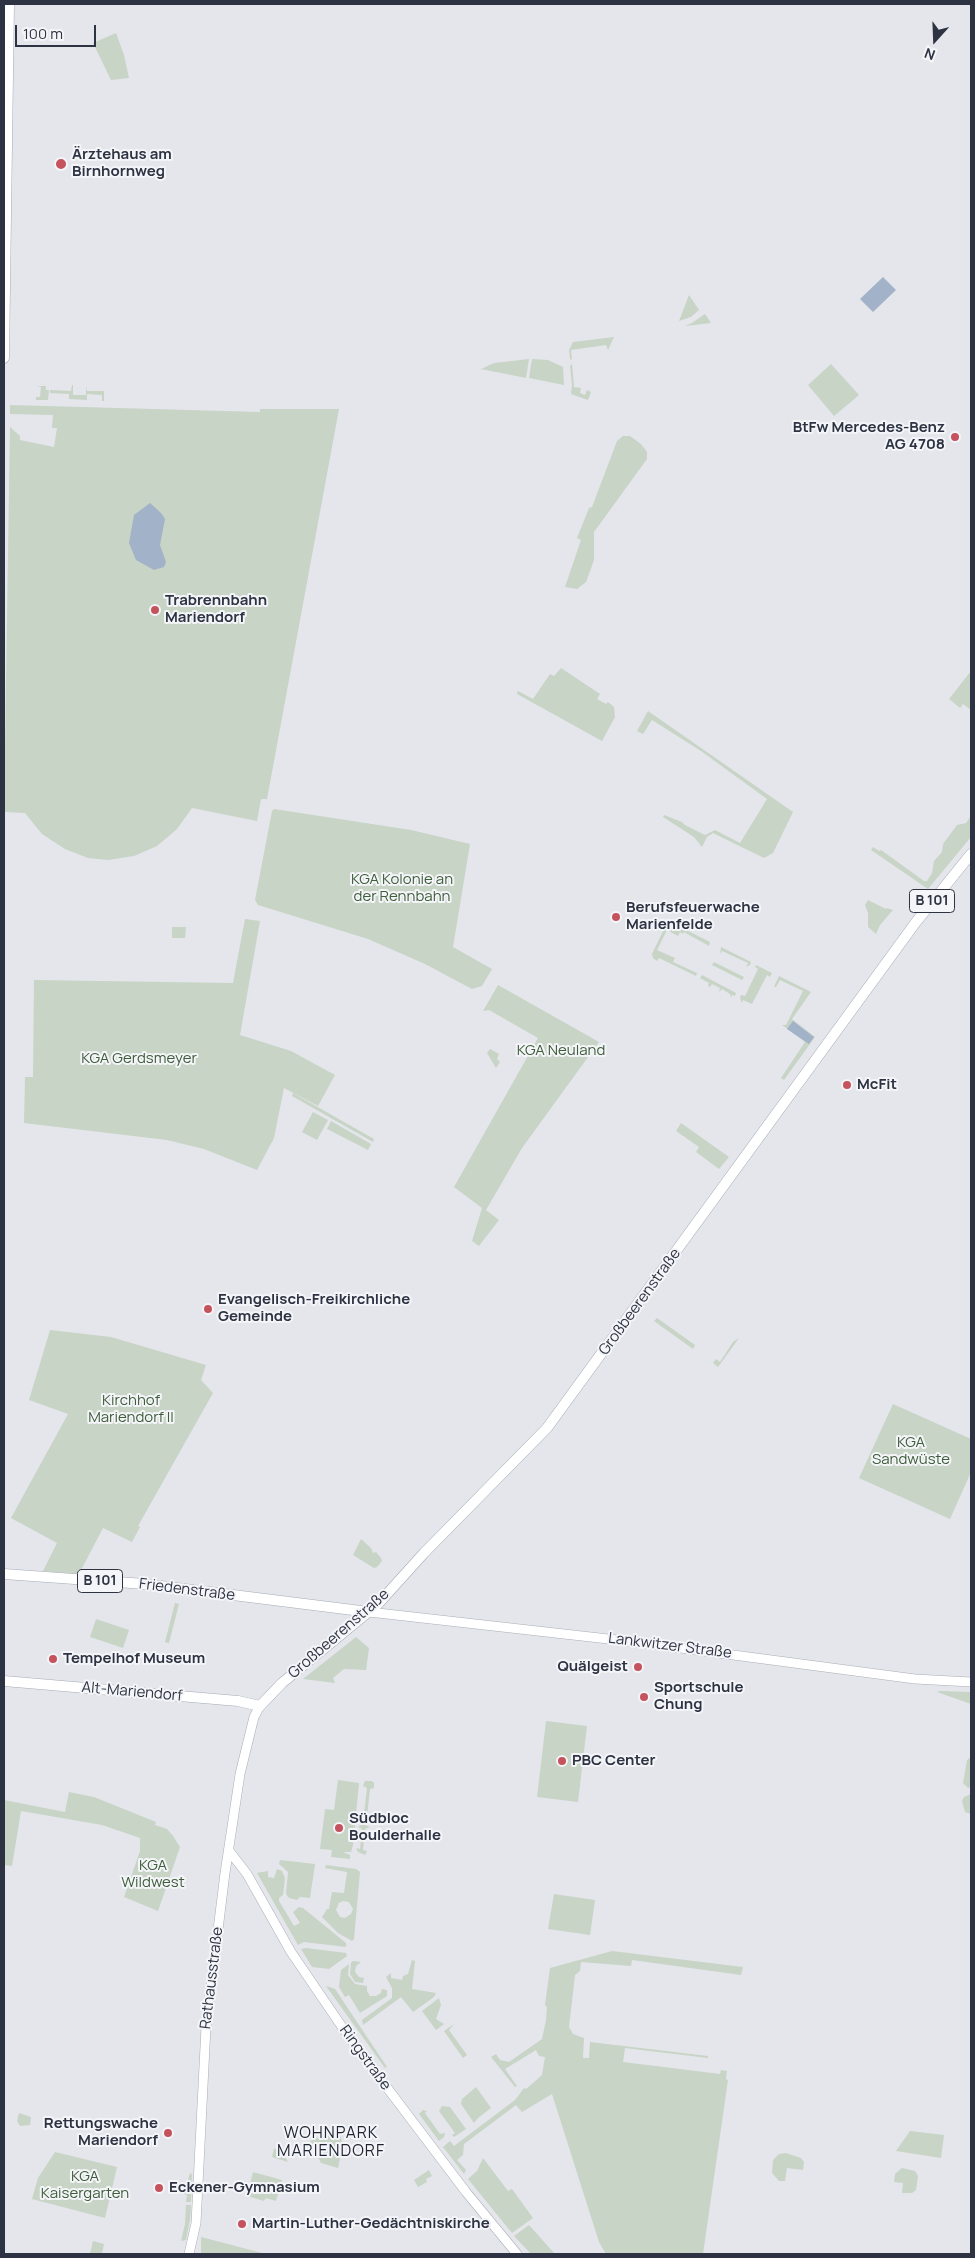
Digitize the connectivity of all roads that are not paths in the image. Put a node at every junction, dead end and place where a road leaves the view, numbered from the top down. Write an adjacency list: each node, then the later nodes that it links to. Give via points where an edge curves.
1 (10, 4): 2 (main road)
2 (4, 358)
3 (971, 854): 5 (main road, Großbeerenstraße / B 101, via 916,922 556,1417)
4 (5, 1573): 5 (main road, Friedenstraße / B 101, via 145,1584)
5 (369, 1612): 7 (main road, Lankwitzer Straße, via 590,1636 926,1680); 8 (main road, Großbeerenstraße / B 101, via 282,1683)
6 (4, 1681): 8 (main road, Alt-Mariendorf, via 238,1701)
7 (971, 1682)
8 (260, 1706): 9 (main road, Rathausstraße, via 237,1786)
9 (230, 1852): 10 (main road, Rathausstraße, via 206,2027 197,2211); 11 (main road, Ringstraße, via 242,1866 287,1946 351,2040 466,2192)
10 (189, 2254)
11 (518, 2254)

